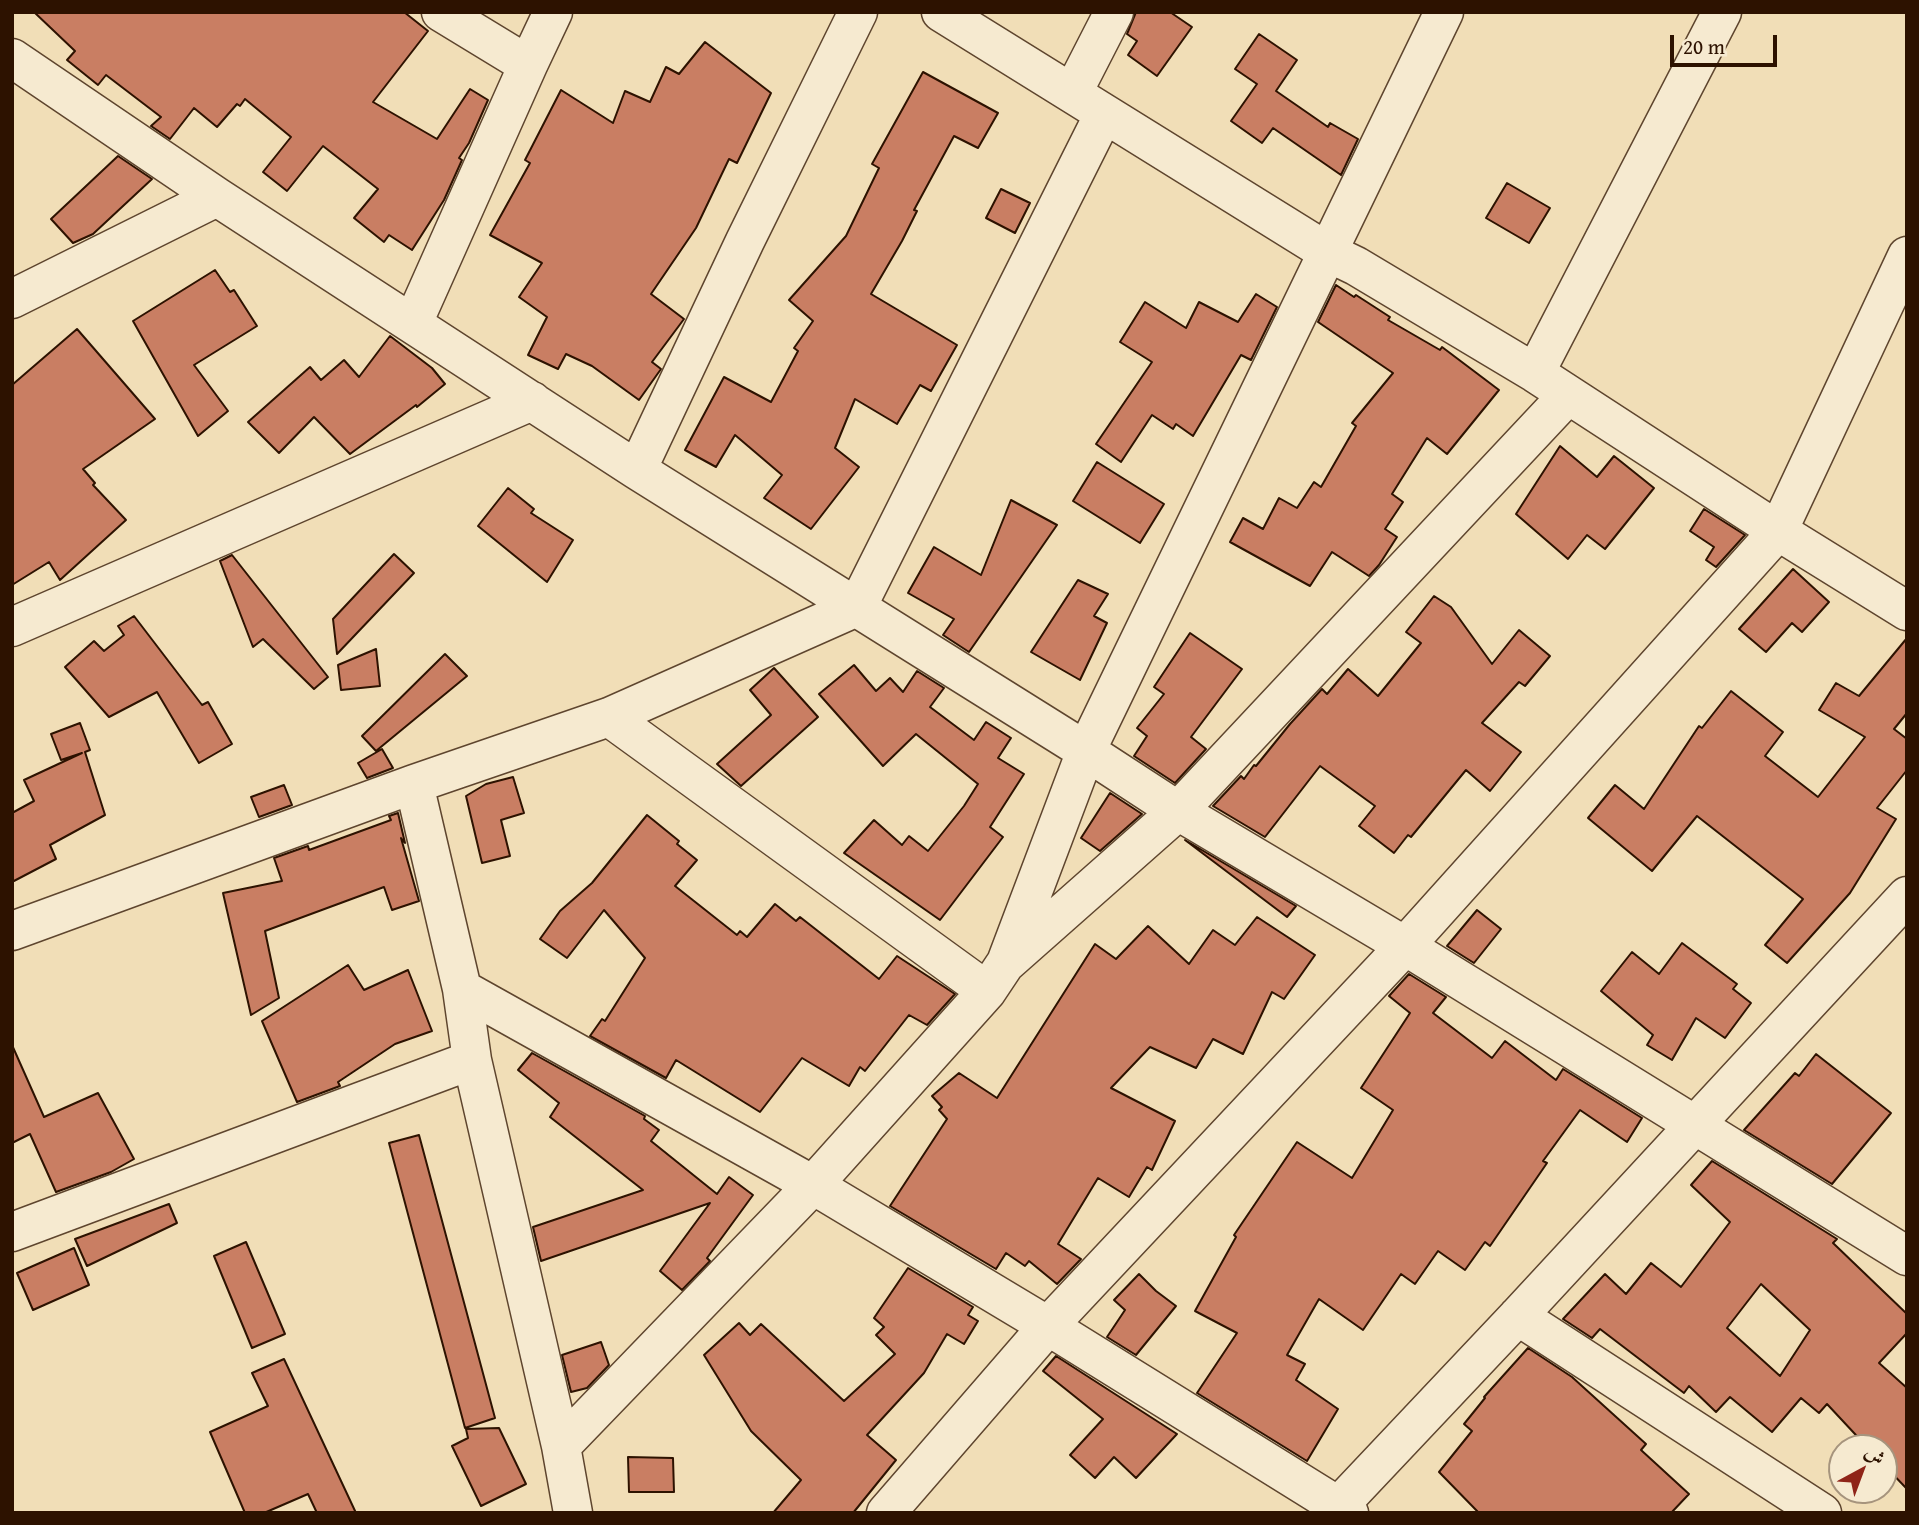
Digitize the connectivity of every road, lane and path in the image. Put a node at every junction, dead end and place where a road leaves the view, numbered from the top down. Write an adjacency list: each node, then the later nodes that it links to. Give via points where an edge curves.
1 (441, 12): 9 (street)
2 (553, 12): 9 (street)
3 (858, 12): 20 (street)
4 (941, 12): 10 (street)
5 (1114, 12): 10 (street)
6 (1444, 12): 13 (street)
7 (1722, 12): 17 (street)
8 (12, 58): 12 (street)
9 (527, 65): 16 (street)
10 (1073, 92): 11 (street)
11 (1104, 114): 13 (street); 22 (street)
12 (217, 197): 15 (street); 16 (street)
13 (1329, 253): 17 (street); 26 (street)
14 (1907, 256): 21 (street)
15 (12, 299)
16 (413, 323): 19 (street)
17 (1535, 373): 18 (street)
18 (1568, 395): 21 (street); 28 (street)
19 (532, 401): 20 (street); 24 (street)
20 (637, 470): 22 (street)
21 (1778, 531): 23 (street); 31 (street)
22 (857, 607): 25 (street); 26 (street)
23 (1907, 611)
24 (12, 627)
25 (610, 717): 27 (street); 32 (street)
26 (1086, 751): 28 (street); 32 (street)
27 (414, 784): 30 (street); 33 (street)
28 (1178, 811): 31 (street); 32 (street)
29 (1901, 912): 35 (street)
30 (12, 931)
31 (1405, 946): 35 (street); 40 (street)
32 (996, 977): 36 (street)
33 (462, 989): 34 (street); 36 (street)
34 (472, 1060): 37 (street); 41 (street)
35 (1694, 1126): 38 (street); 39 (street)
36 (813, 1185): 40 (street); 41 (street)
37 (12, 1232)
38 (1907, 1256)
39 (1518, 1316): 42 (street); 45 (street)
40 (1048, 1326): 42 (street); 44 (street)
41 (561, 1446): 43 (street)
42 (1340, 1510)
43 (573, 1513)
44 (886, 1513)
45 (1822, 1513)

